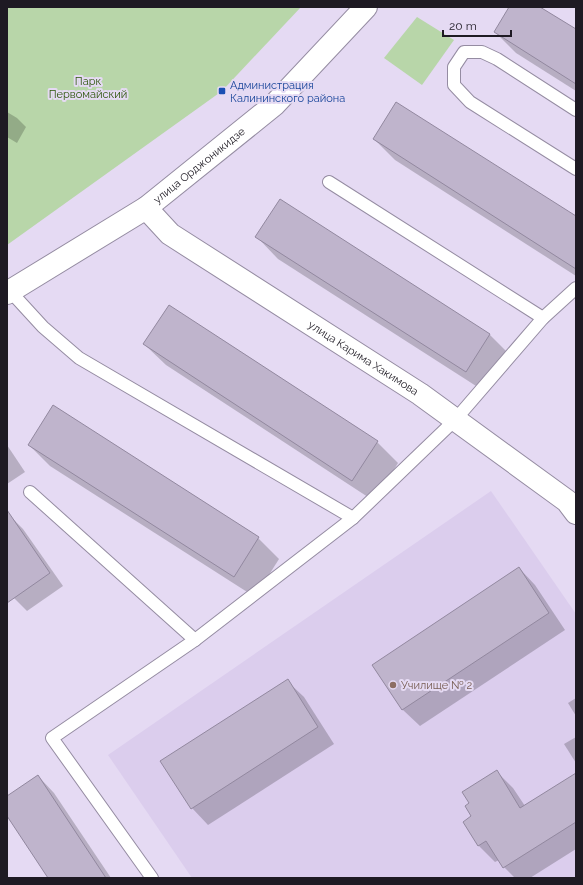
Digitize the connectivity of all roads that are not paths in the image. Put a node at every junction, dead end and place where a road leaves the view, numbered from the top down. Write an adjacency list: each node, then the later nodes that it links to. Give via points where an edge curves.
1 (366, 7): 5 (street, улица Орджоникидзе, via 274,105)
2 (576, 110): 3 (lane, via 482,52 464,52 454,67 454,85 470,102)
3 (576, 169)
4 (329, 182): 8 (lane)
5 (146, 208): 7 (street, улица Орджоникидзе); 9 (street, улица Карима Хакимова, via 170,234 420,394)
6 (576, 288): 8 (lane)
7 (8, 292): 12 (lane, via 79,358)
8 (543, 318): 9 (lane)
9 (455, 420): 11 (street, улица Карима Хакимова, via 567,501); 12 (lane)
10 (30, 492): 13 (lane)
11 (576, 514)
12 (353, 518): 13 (lane)
13 (195, 640): 14 (lane, via 52,738)
14 (152, 878)

